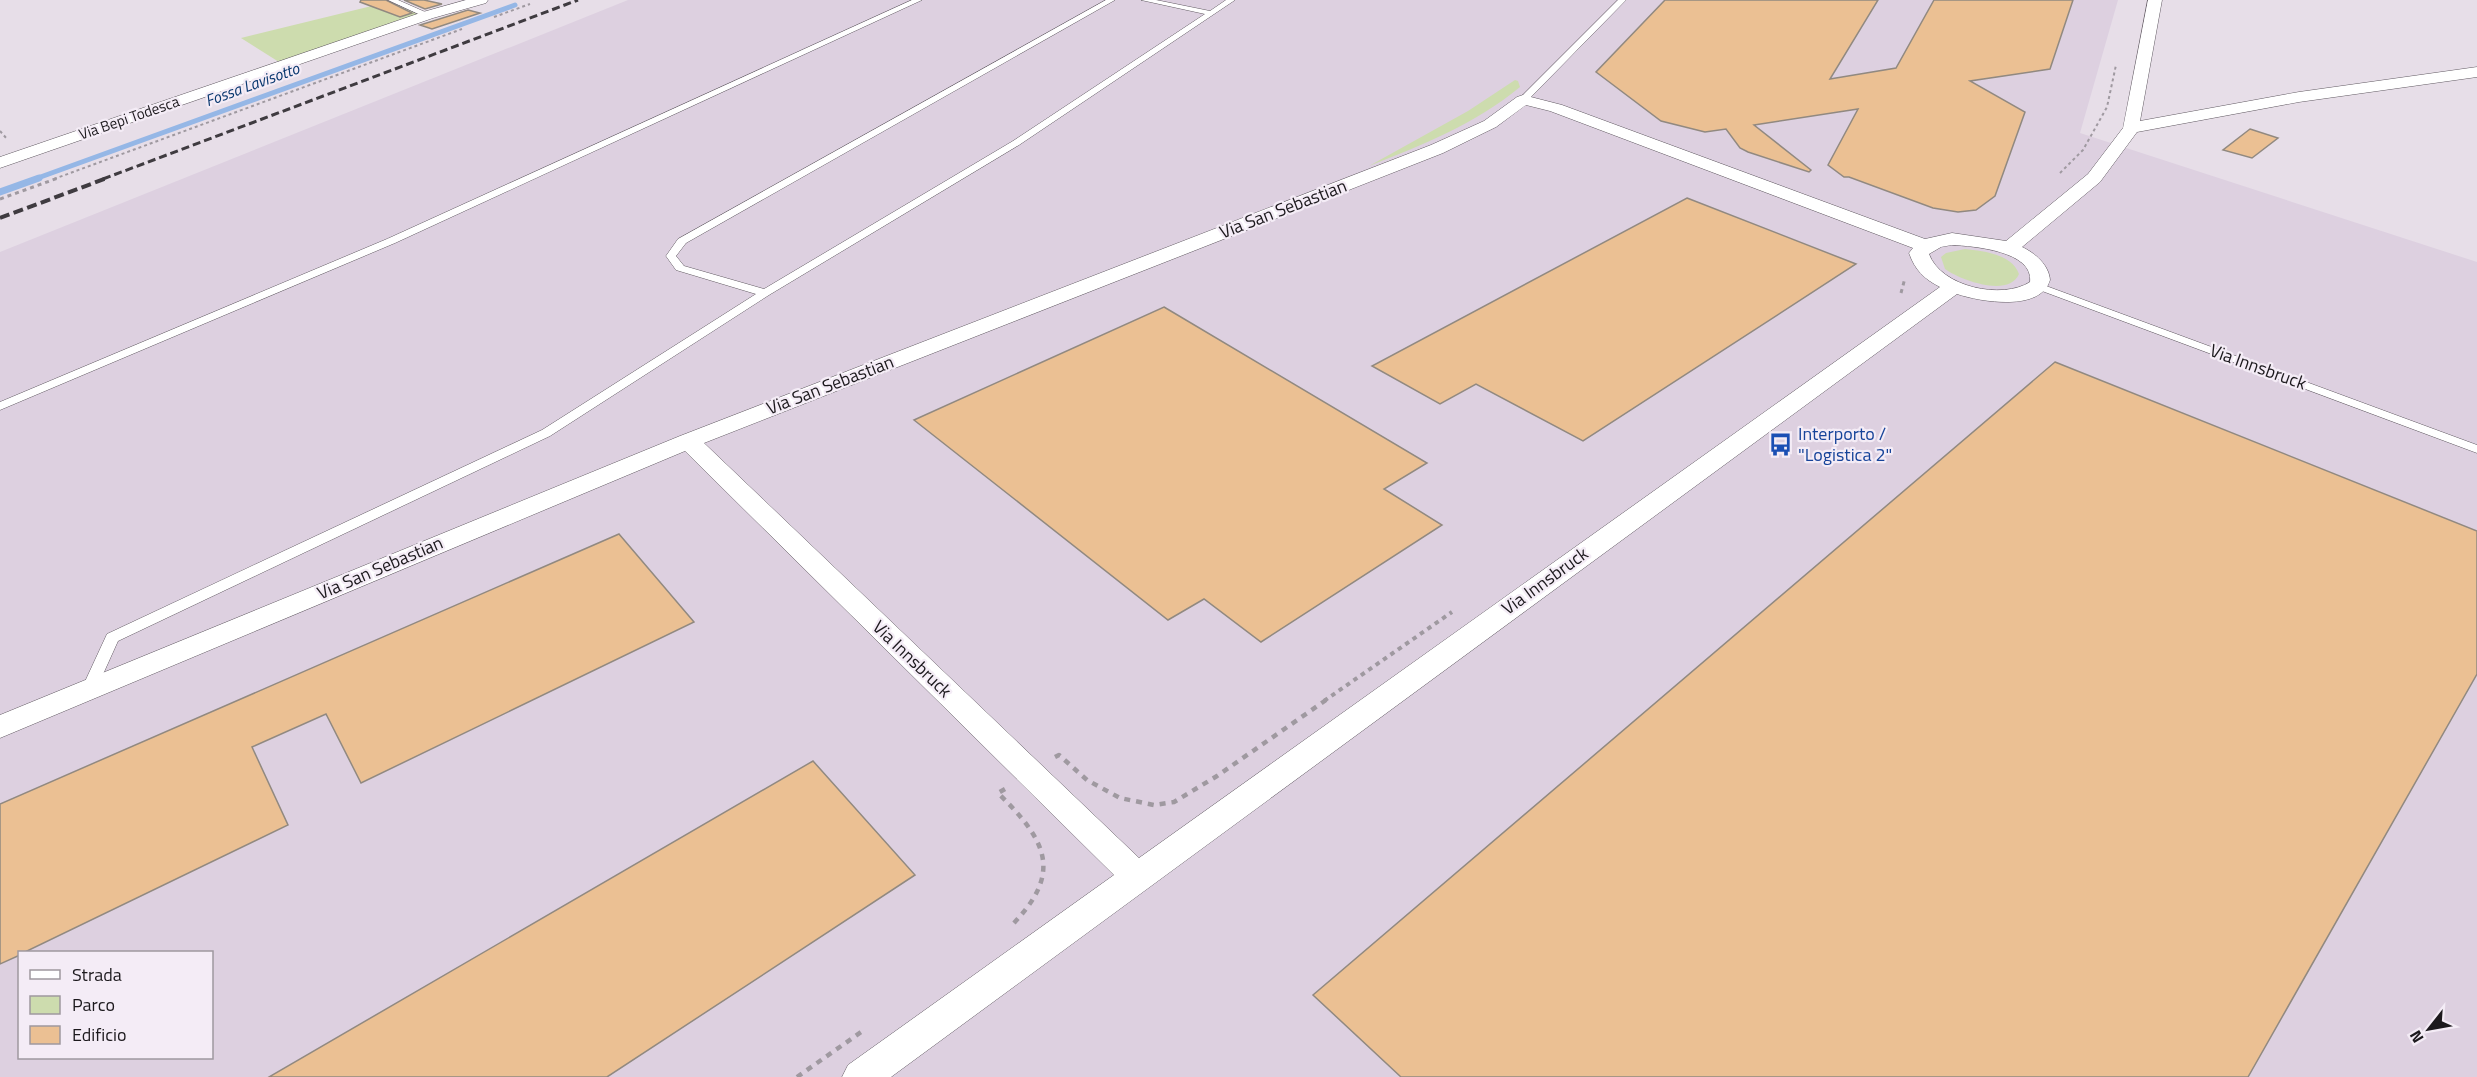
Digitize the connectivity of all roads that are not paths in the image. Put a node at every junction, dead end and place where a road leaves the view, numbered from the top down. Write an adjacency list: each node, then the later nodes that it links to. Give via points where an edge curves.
1 (392, 0): 10 (lane)
2 (482, 0): 10 (street, Via Bepi Todesca)
3 (918, 0): 20 (lane, via 391,241)
4 (1111, 0): 19 (lane, via 682,241 671,256 680,268)
5 (1145, 0): 9 (lane)
6 (1231, 0): 9 (lane)
7 (1622, 0): 12 (lane, Via San Sebastian)
8 (2155, 0): 13 (street)
9 (1211, 13): 19 (lane, via 1016,143)
10 (428, 15): 14 (street, Via Bepi Todesca)
11 (2477, 72): 13 (street, via 2299,97)
12 (1522, 100): 15 (street, via 1556,108); 21 (street, Via San Sebastian, via 1490,124 1437,150)
13 (2131, 128): 16 (street, via 2094,178)
14 (0, 163)
15 (1925, 246): 16 (street, via 1952,239); 17 (street, via 1919,253 1925,270)
16 (2008, 249): 18 (street, via 2040,271)
17 (1954, 286): 18 (street, via 2004,295 2028,292); 25 (street, Via Innsbruck)
18 (2038, 286): 22 (lane, Via Innsbruck)
19 (765, 292): 23 (lane, via 546,433 112,638)
20 (0, 406)
21 (688, 441): 23 (street, Via San Sebastian); 25 (street, Via Innsbruck)
22 (2477, 449)
23 (90, 688): 24 (street, Via San Sebastian)
24 (0, 727)
25 (1137, 877): 26 (street, Via Innsbruck)
26 (861, 1077)

